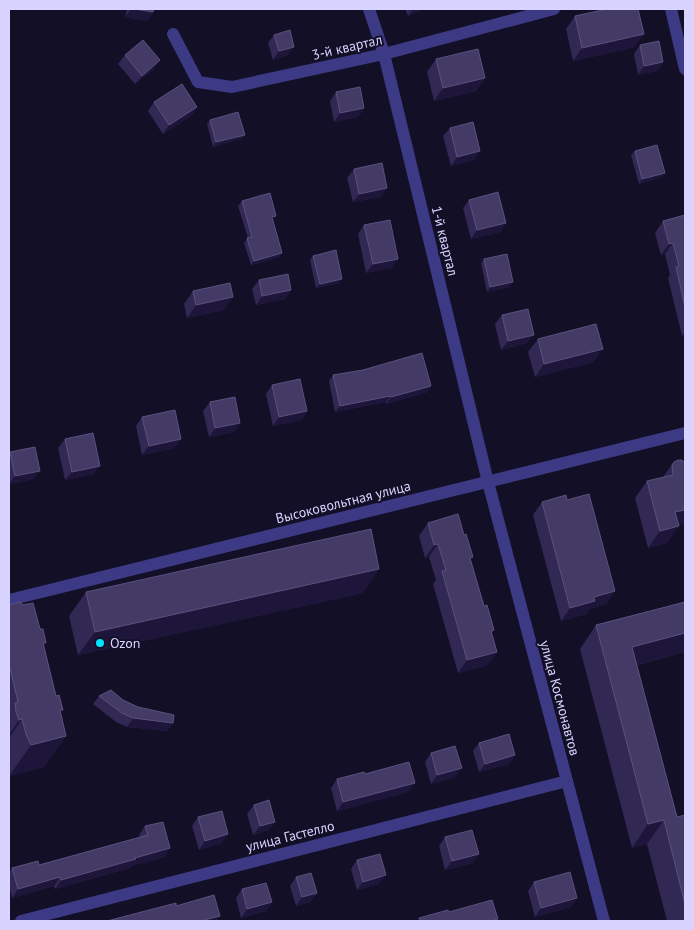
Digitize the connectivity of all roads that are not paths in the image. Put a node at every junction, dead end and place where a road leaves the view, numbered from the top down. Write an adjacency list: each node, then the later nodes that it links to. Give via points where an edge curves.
1 (369, 9): 5 (street, 1-й квартал)
2 (554, 9): 5 (street, 3-й квартал)
3 (671, 9): 6 (street)
4 (173, 34): 5 (street, 3-й квартал, via 198,82 232,88)
5 (384, 54): 8 (street, 1-й квартал)
6 (685, 69)
7 (685, 433): 8 (street, Высоковольтная улица)
8 (488, 482): 9 (street, Высоковольтная улица); 10 (street, улица Космонавтов)
9 (9, 600)
10 (567, 781): 11 (street, улица Гастелло); 12 (street, улица Космонавтов)
11 (21, 921)
12 (604, 921)

